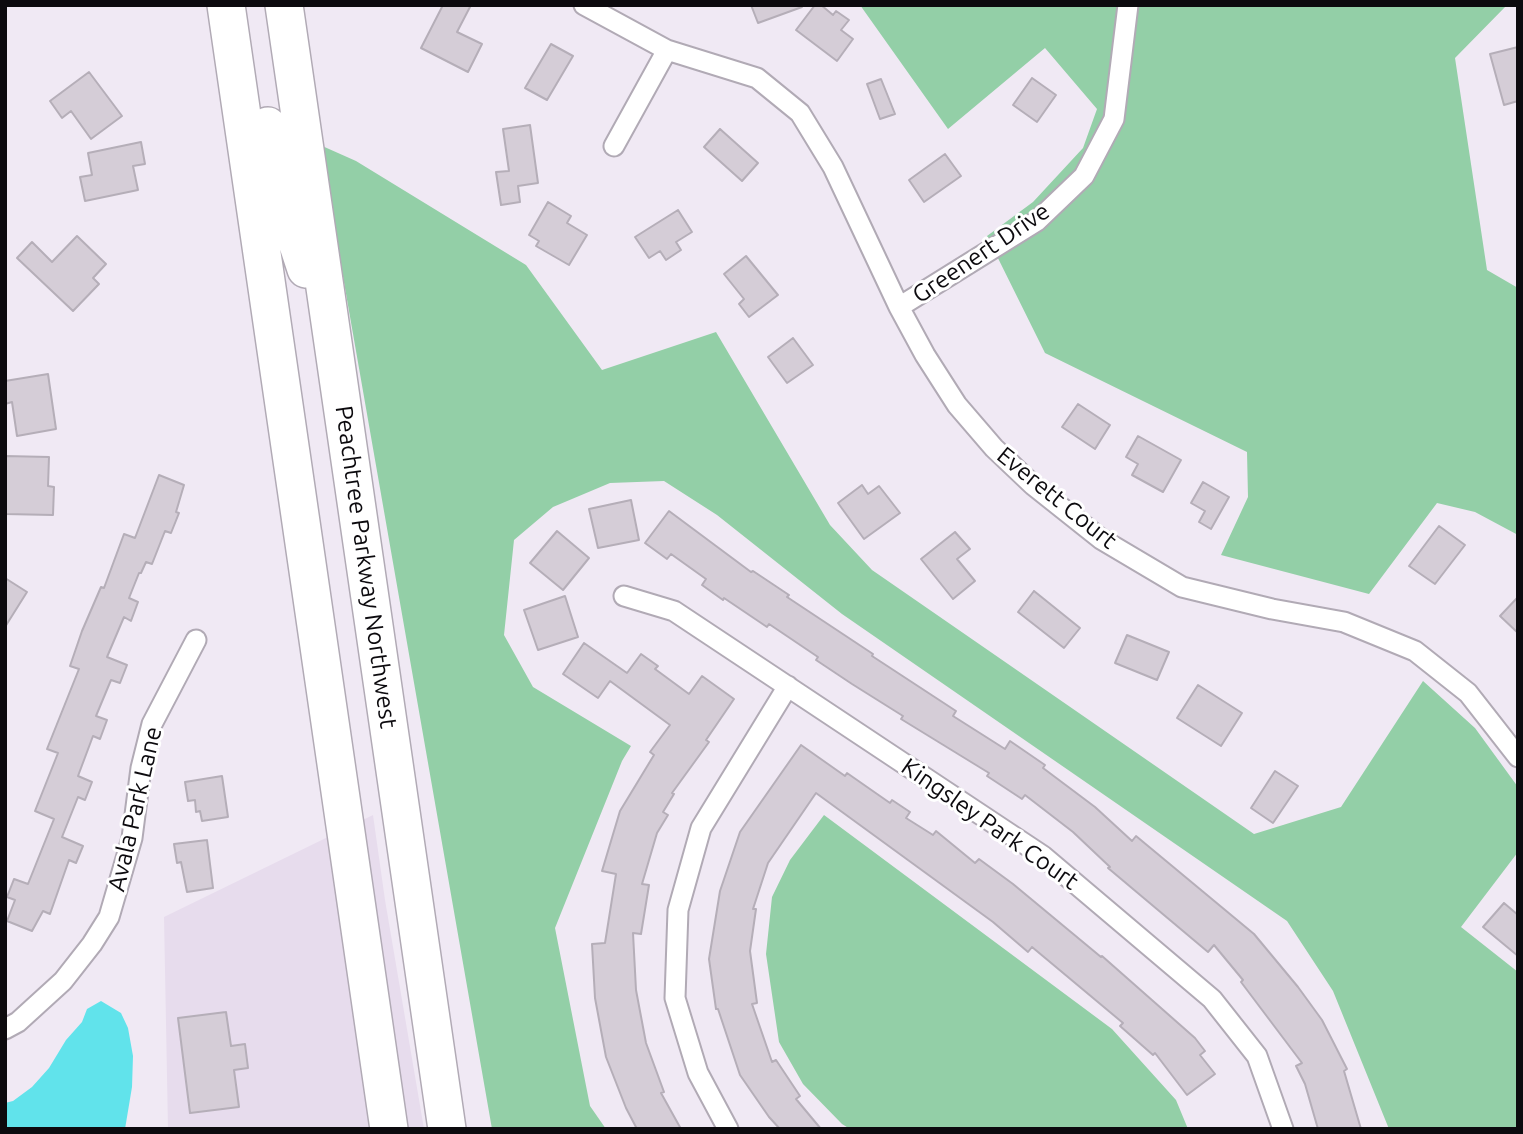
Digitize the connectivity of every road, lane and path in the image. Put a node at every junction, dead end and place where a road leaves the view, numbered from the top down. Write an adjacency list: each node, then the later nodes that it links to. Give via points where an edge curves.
1 (284, 5): 8 (highway, Peachtree Parkway Northwest)
2 (584, 5): 5 (street, Everett Court)
3 (1128, 5): 7 (street, Greenert Drive, via 1114,119 1084,176 1037,221)
4 (230, 10): 8 (highway, via 281,194 308,274); 15 (highway)
5 (667, 50): 6 (street); 7 (street, Everett Court, via 757,78 800,113 833,167)
6 (614, 146)
7 (899, 307): 12 (street, Everett Court, via 957,405 994,448 1101,539 1182,587 1344,622 1415,651 1468,693)
8 (329, 313): 13 (highway, Peachtree Parkway Northwest)
9 (624, 596): 11 (street, Kingsley Park Court, via 674,611)
10 (196, 640): 14 (street, Avala Park Lane, via 152,724 132,838 109,917 63,981)
11 (788, 686): 18 (street, via 701,828 678,911 675,998 698,1073); 19 (street, Kingsley Park Court, via 1043,856 1212,999 1257,1056)
12 (1518, 757)
13 (412, 883): 16 (highway, Peachtree Parkway Northwest); 17 (highway, via 434,942)
14 (5, 1029)
15 (389, 1129)
16 (447, 1129)
17 (469, 1129)
18 (728, 1129)
19 (1283, 1129)

